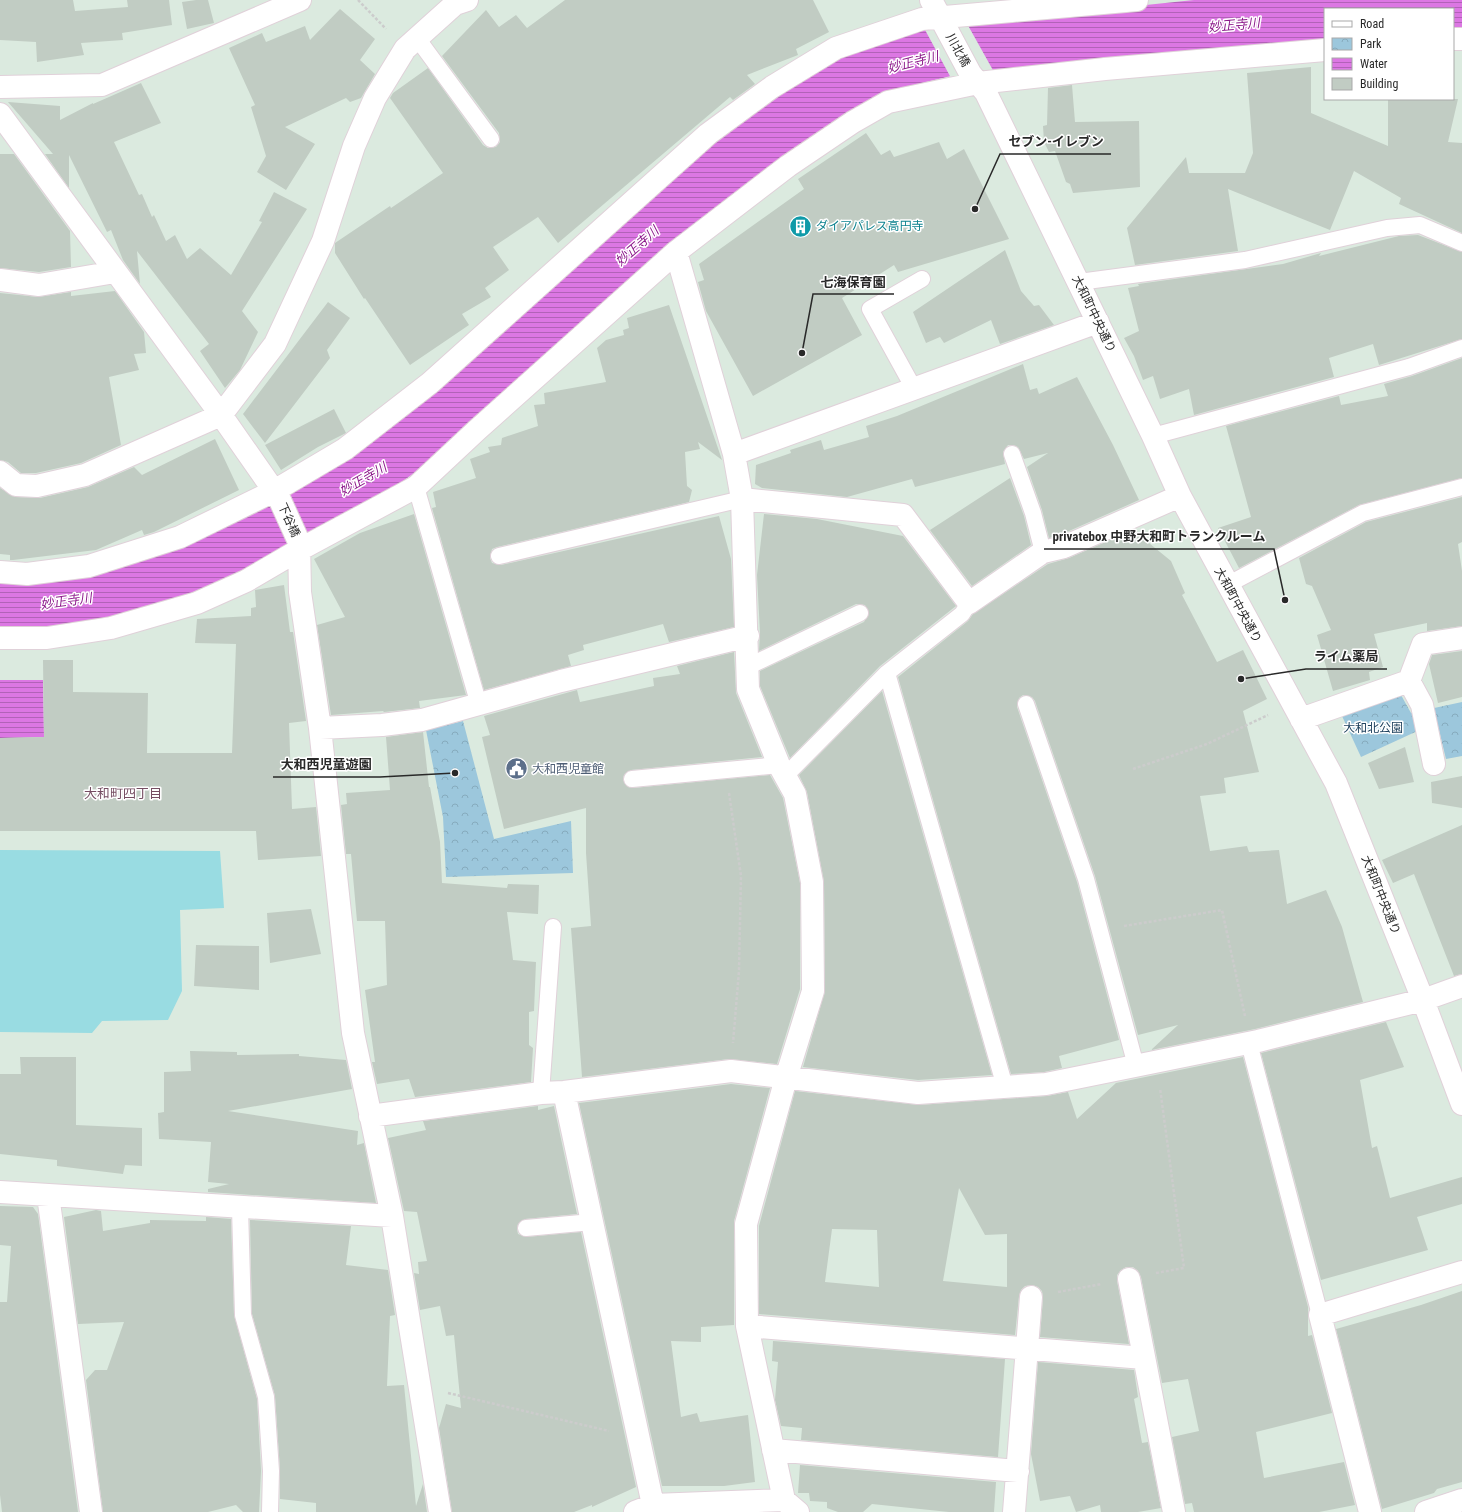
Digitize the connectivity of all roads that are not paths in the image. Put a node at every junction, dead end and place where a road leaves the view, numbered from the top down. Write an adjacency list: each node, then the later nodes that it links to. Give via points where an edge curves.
1 (300, 0): 8 (street, via 102,85)
2 (467, 0): 5 (street, via 455,4)
3 (1137, 0): 4 (street)
4 (939, 14): 7 (street, 川北橋); 27 (street, via 836,48 772,87 708,134 430,383 345,449)
5 (411, 43): 10 (lane); 20 (street, via 375,98 354,146 323,241 275,344)
6 (1324, 50): 7 (street)
7 (974, 78): 12 (street, via 888,102 853,122 788,166); 16 (street, 大和町中央通り, via 986,93)
8 (0, 87)
9 (0, 114): 13 (street, 下谷橋)
10 (491, 139)
11 (1462, 243): 16 (lane, via 1420,225 1387,228 1245,260)
12 (676, 252): 22 (street); 25 (street)
13 (115, 272): 15 (street, via 39,285); 20 (street, 下谷橋)
14 (922, 278): 19 (lane, via 870,309)
15 (0, 280)
16 (1079, 282): 17 (street, 大和町中央通り)
17 (1098, 322): 19 (street); 21 (street, 大和町中央通り)
18 (1462, 348): 21 (lane, via 1409,367)
19 (913, 387): 22 (street)
20 (221, 415): 24 (street, via 85,475 37,486 16,485); 27 (street, 下谷橋)
21 (1153, 436): 28 (street, 大和町中央通り)
22 (734, 454): 29 (street)
23 (1012, 454): 31 (lane, via 1033,513)
24 (0, 472)
25 (416, 487): 30 (street, via 366,515); 44 (lane)
26 (1462, 487): 34 (lane, via 1364,513)
27 (276, 494): 30 (street, 下谷橋); 33 (street, via 180,538 89,566 27,574)
28 (1180, 496): 31 (street, via 1064,547); 34 (street, 大和町中央通り)
29 (742, 499): 32 (lane); 35 (street, via 903,515); 37 (street)
30 (299, 546): 38 (street, via 246,582 197,603 111,628 47,638); 46 (street, via 300,592)
31 (1043, 552): 35 (street)
32 (499, 556)
33 (0, 572)
34 (1228, 585): 45 (street, 大和町中央通り)
35 (969, 603): 41 (lane, via 962,614)
36 (860, 613): 40 (lane)
37 (748, 636): 40 (street); 44 (street, via 561,681)
38 (0, 638)
39 (1462, 638): 42 (street, via 1423,644)
40 (747, 667): 48 (street, via 748,689)
41 (887, 673): 48 (lane); 56 (lane)
42 (1409, 681): 45 (street); 47 (street, via 1422,705)
43 (1026, 704): 54 (lane)
44 (479, 705): 46 (street, via 422,720)
45 (1296, 711): 52 (street, 大和町中央通り, via 1336,783)
46 (320, 728): 60 (street, via 353,1033)
47 (1434, 764)
48 (782, 771): 49 (lane, via 726,771); 55 (street, via 795,794 812,882 813,991)
49 (632, 779)
50 (553, 927): 58 (lane)
51 (1462, 986): 52 (street)
52 (1423, 1000): 53 (street); 59 (street, 大和町中央通り)
53 (1249, 1043): 54 (street); 70 (lane)
54 (1147, 1064): 56 (street, via 1046,1084)
55 (786, 1078): 56 (street, via 918,1093); 57 (street, via 731,1071); 71 (street, via 746,1224)
56 (1005, 1087)
57 (564, 1092): 58 (street); 65 (street)
58 (541, 1093): 60 (street)
59 (1462, 1104)
60 (370, 1116): 64 (street)
61 (0, 1192): 62 (street)
62 (48, 1195): 63 (street); 79 (street)
63 (240, 1208): 64 (street); 80 (lane, via 243,1315 266,1397 271,1471)
64 (392, 1216): 81 (street)
65 (592, 1222): 66 (lane); 77 (street, via 639,1438)
66 (526, 1228)
67 (1462, 1272): 70 (street)
68 (1129, 1278): 73 (street)
69 (1031, 1297): 72 (street)
70 (1320, 1315): 84 (street)
71 (747, 1326): 72 (street); 74 (street)
72 (1027, 1349): 73 (street); 75 (street)
73 (1144, 1358): 83 (street)
74 (773, 1450): 75 (street); 78 (street)
75 (1018, 1471): 82 (street)
76 (1462, 1500): 85 (street)
77 (644, 1508): 78 (street)
78 (786, 1508)
79 (91, 1512)
80 (270, 1512)
81 (440, 1512)
82 (1014, 1512)
83 (1174, 1512)
84 (1370, 1512)
85 (1426, 1512)

